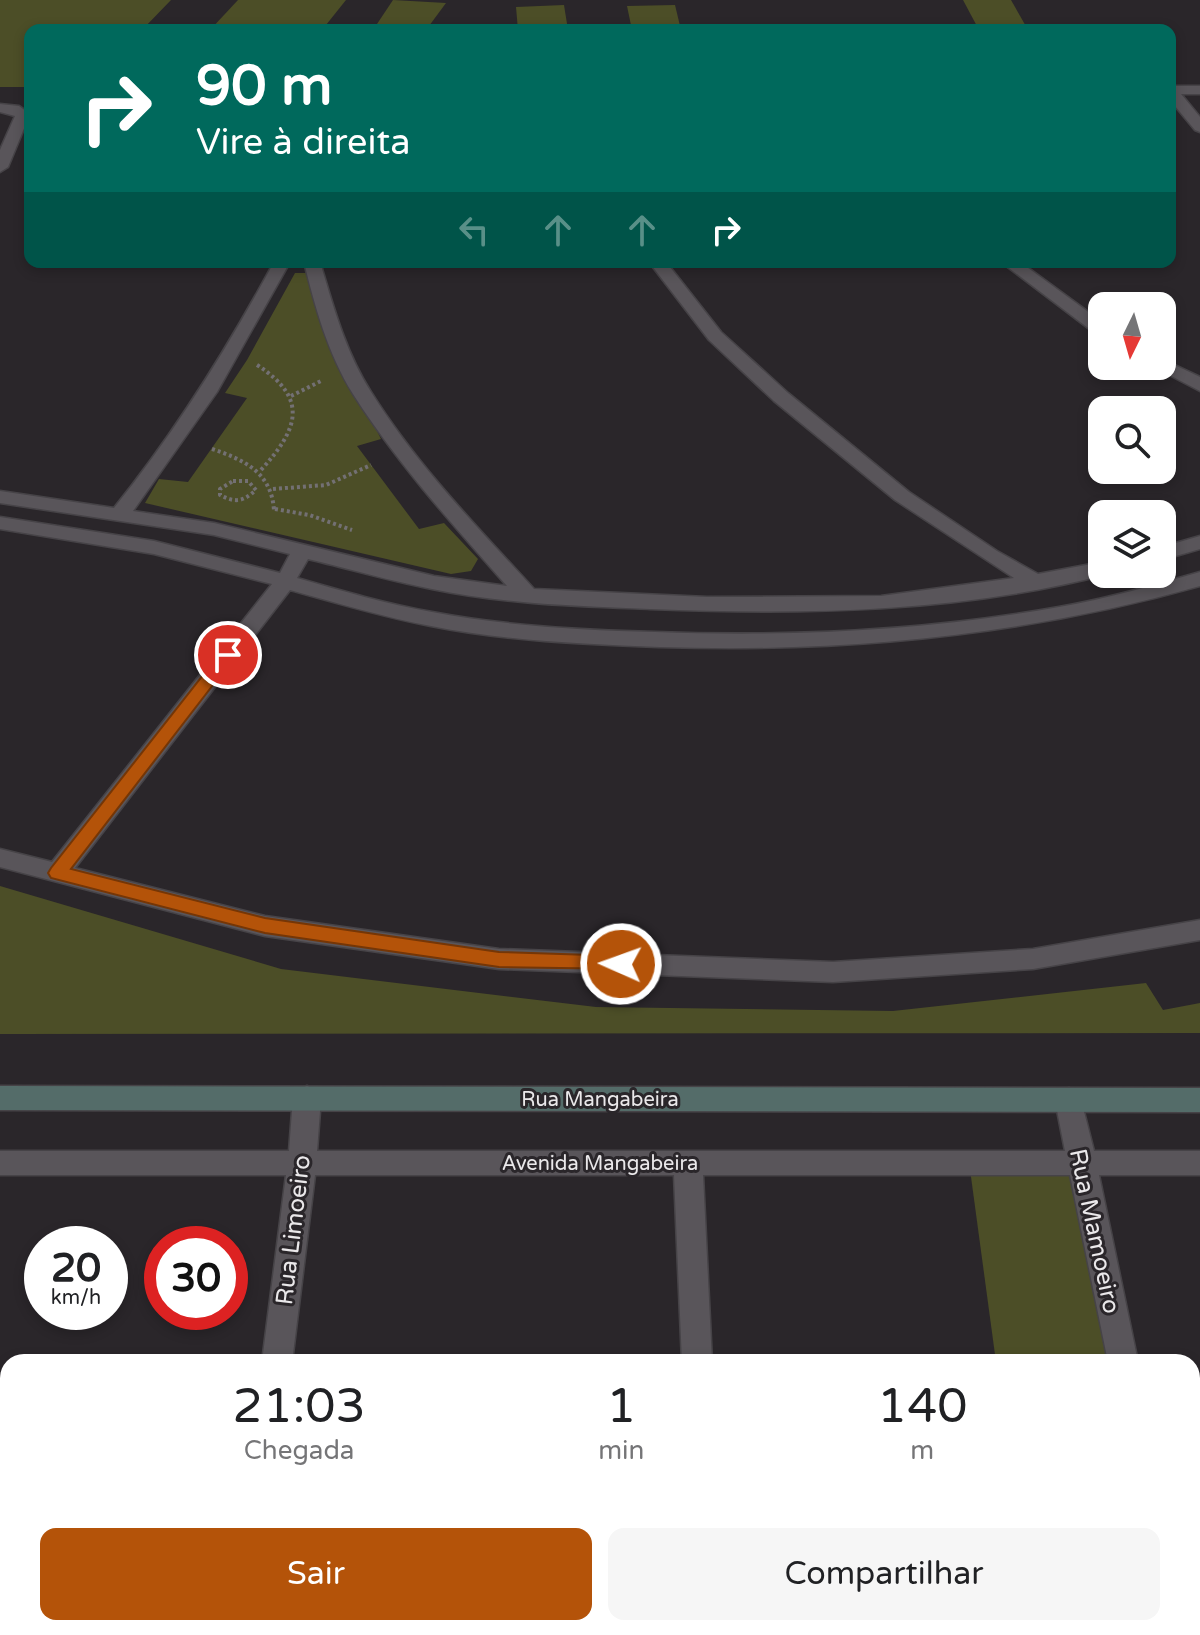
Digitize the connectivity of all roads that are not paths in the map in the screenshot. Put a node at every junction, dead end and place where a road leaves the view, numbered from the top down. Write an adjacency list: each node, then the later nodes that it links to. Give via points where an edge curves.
1 (1176, 90): 2 (street)
2 (1200, 90)
3 (1176, 97): 5 (street)
4 (0, 108): 6 (street, via 23,115)
5 (1200, 127)
6 (0, 167)
7 (279, 268): 15 (street, via 215,384)
8 (314, 268): 24 (street, via 327,318 361,392 442,500)
9 (662, 268): 22 (street, via 715,336 781,397 902,496)
10 (1017, 268): 11 (street)
11 (1088, 320)
12 (1176, 372): 13 (street)
13 (1200, 385)
14 (0, 497): 15 (street)
15 (120, 513): 18 (street)
16 (0, 523): 23 (street, via 206,559)
17 (1200, 542): 19 (street)
18 (303, 550): 23 (street); 24 (street, via 434,583)
19 (1176, 550)
20 (1088, 572): 22 (street)
21 (1200, 579): 26 (street, via 1102,606 1019,621)
22 (1036, 582): 25 (street, via 881,603)
23 (284, 583): 26 (street, via 430,619 567,636 720,643); 28 (street)
24 (527, 595): 25 (street)
25 (800, 606): 26 (street)
26 (823, 641)
27 (0, 858): 28 (street)
28 (57, 873): 29 (street, via 265,926 499,959 833,972 1033,959)
29 (1200, 930)
30 (0, 1098): 31 (street, Rua Mangabeira)
31 (307, 1098): 32 (street, Rua Mangabeira); 38 (street, Rua Limoeiro)
32 (1069, 1100): 33 (street, Rua Mangabeira); 35 (street, Rua Mamoeiro)
33 (1200, 1100)
34 (688, 1162): 35 (street, Avenida Mangabeira); 38 (street, Avenida Mangabeira); 40 (street)
35 (1081, 1162): 37 (street, Avenida Mangabeira); 41 (street, Rua Mamoeiro)
36 (0, 1163): 38 (street, Avenida Mangabeira)
37 (1200, 1163)
38 (302, 1165): 39 (street, Rua Limoeiro)
39 (278, 1354)
40 (697, 1354)
41 (1121, 1354)

